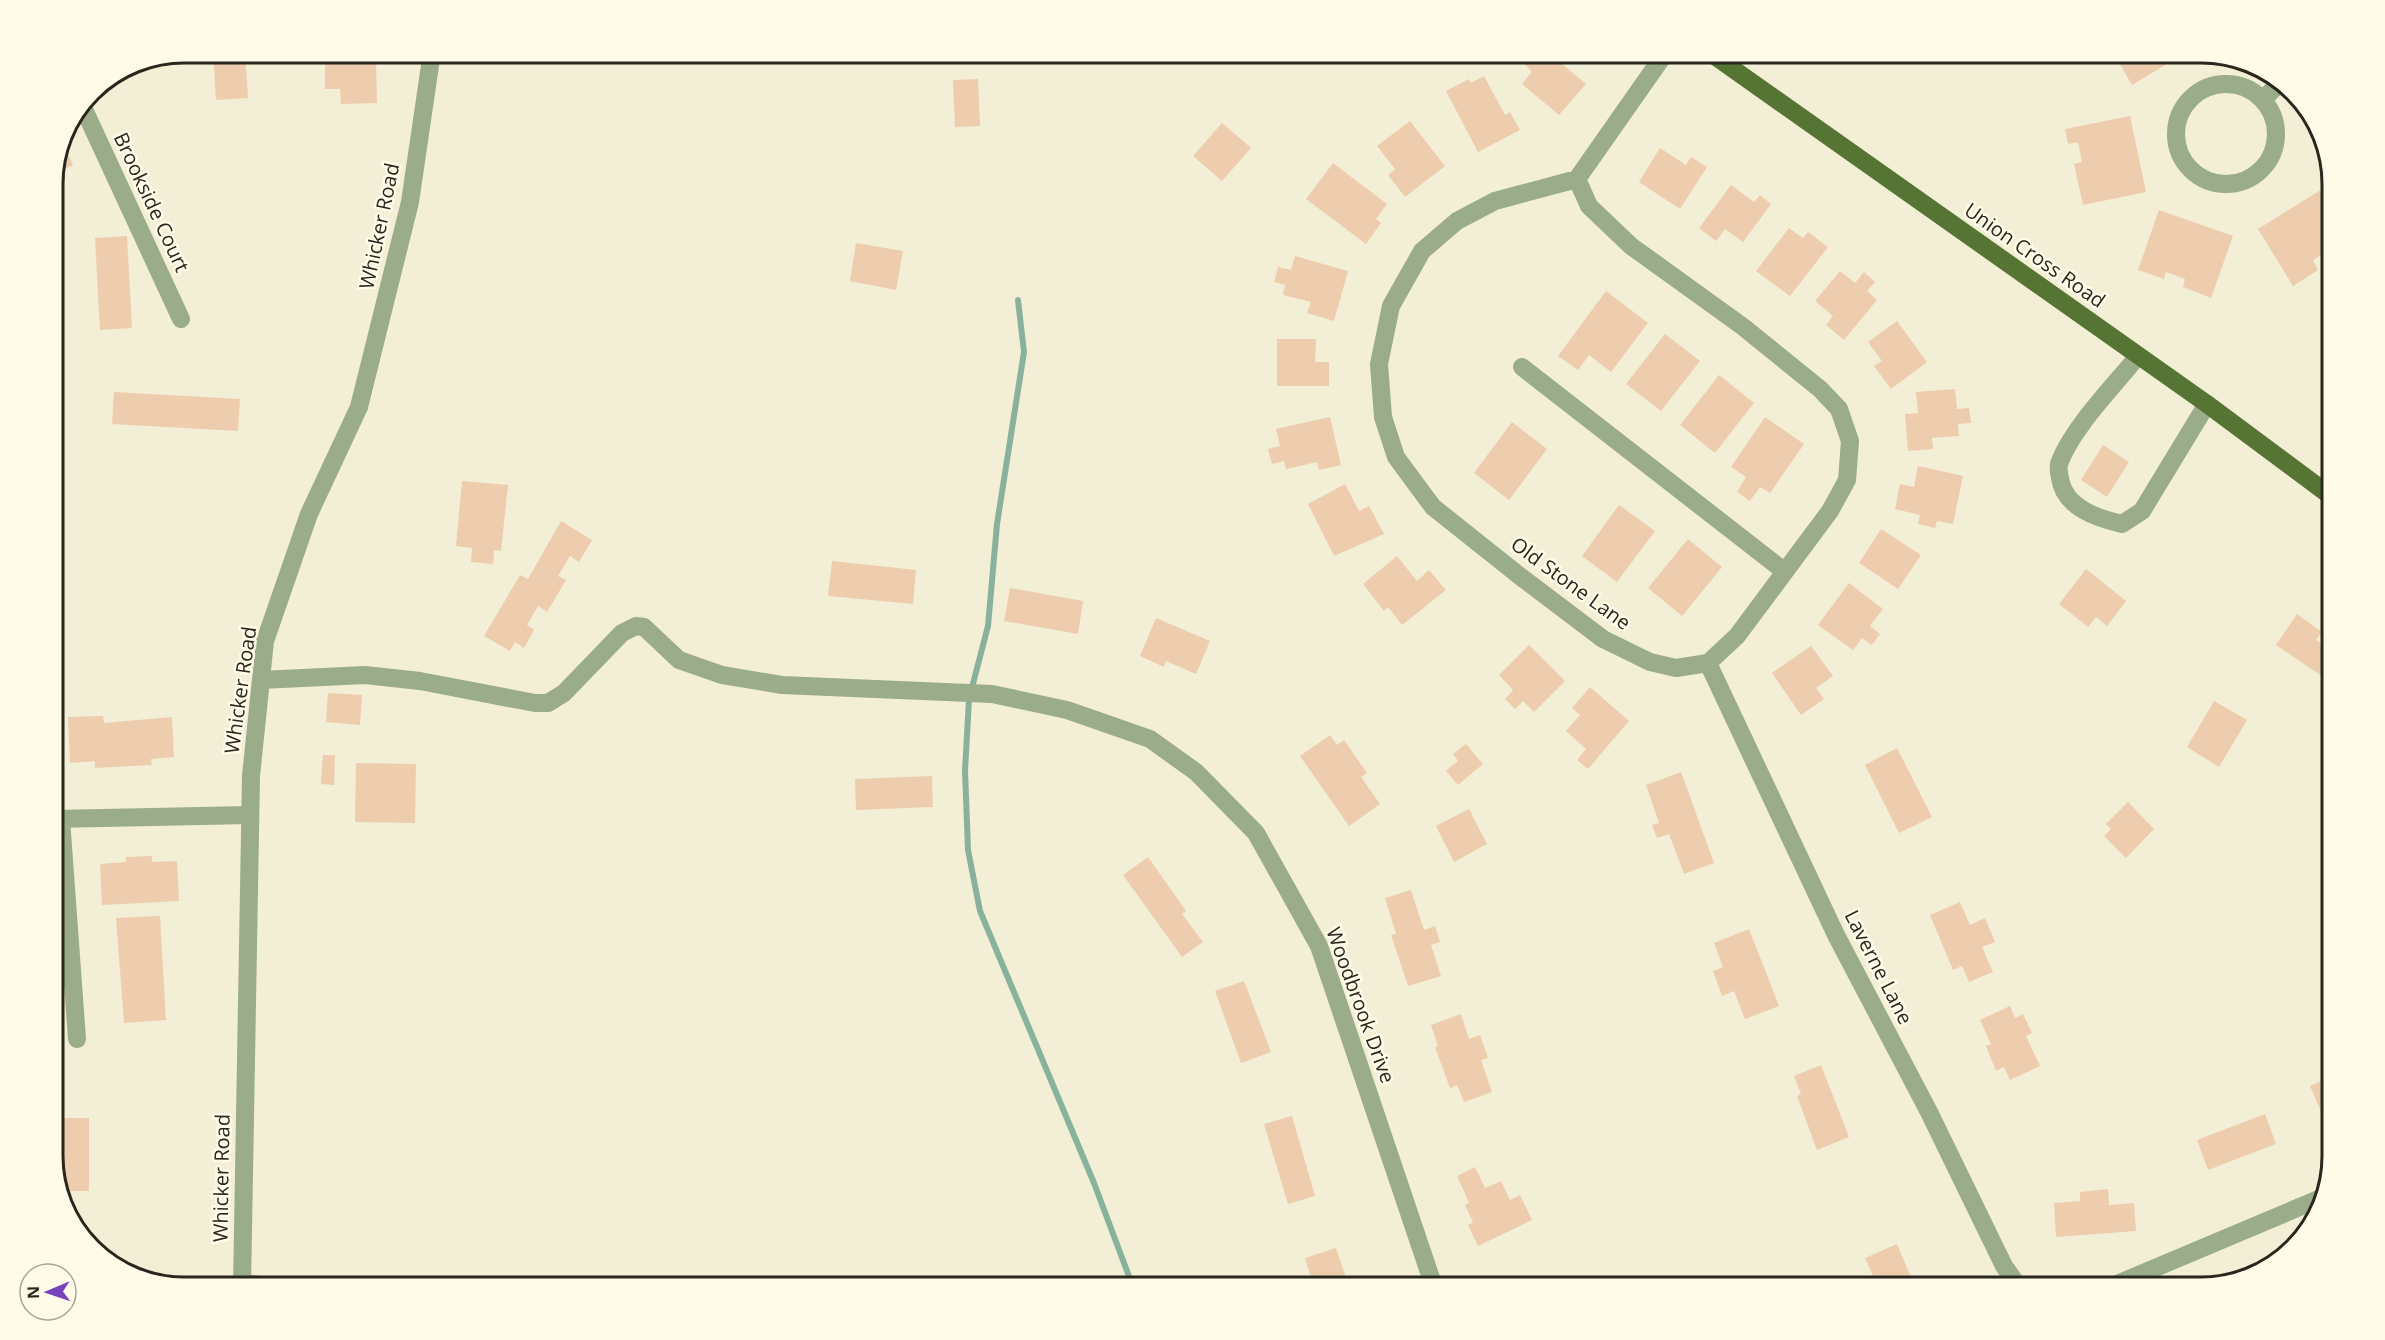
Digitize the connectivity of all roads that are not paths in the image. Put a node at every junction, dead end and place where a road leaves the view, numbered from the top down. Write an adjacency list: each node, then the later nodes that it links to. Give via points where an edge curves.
1 (430, 63): 15 (street, Whicker Road, via 410,202 359,407 309,514 265,640)
2 (1658, 63): 7 (street)
3 (1725, 63): 9 (main road, Union Cross Road)
4 (2275, 88): 5 (street)
5 (2263, 100): 5 (street, via 2234,84 2217,84 2195,95 2179,115 2176,132 2178,149 2197,176 2228,184 2244,181 2269,161 2276,130)
6 (86, 113): 8 (street, Brookside Court)
7 (1577, 179): 13 (street, via 1589,206 1631,246 1742,326 1839,409 1850,441 1847,480 1830,511); 14 (street, Old Stone Lane, via 1495,201 1457,221 1422,251 1391,306 1379,364 1383,417 1396,458 1433,507 1521,577 1603,639 1650,662 1676,668)
8 (181, 319)
9 (2138, 356): 11 (main road, Union Cross Road); 11 (street, via 2072,438 2058,466 2061,489 2075,505 2099,519 2122,524 2142,511)
10 (1522, 367): 13 (street)
11 (2207, 404): 12 (main road, Union Cross Road)
12 (2322, 490)
13 (1784, 571): 14 (street, via 1737,636)
14 (1708, 663): 23 (street, Laverne Lane, via 1836,935)
15 (261, 680): 16 (street, Whicker Road); 22 (street, Woodbrook Drive, via 365,675 548,703 564,693 622,633 636,626 644,627 679,660 722,675 782,685 992,694 1067,710 1150,739 1204,780 1256,833 1319,946)
16 (250, 815): 17 (street); 21 (street, Whicker Road)
17 (63, 819)
18 (63, 885): 19 (street)
19 (77, 1039)
20 (2313, 1201): 24 (street)
21 (242, 1277)
22 (1431, 1277)
23 (2012, 1277)
24 (2134, 1277)

